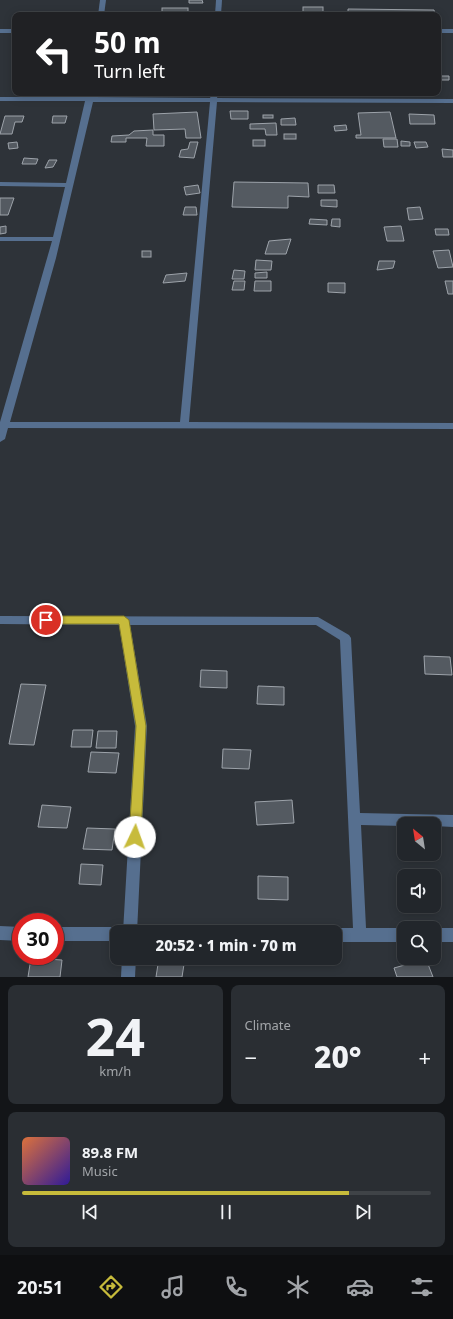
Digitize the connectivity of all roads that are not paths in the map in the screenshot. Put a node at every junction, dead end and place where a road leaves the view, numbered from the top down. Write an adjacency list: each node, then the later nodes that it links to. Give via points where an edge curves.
1 (103, 0): 3 (street)
2 (219, 0): 4 (street)
3 (101, 12)
4 (218, 12)
5 (0, 31): 6 (street)
6 (12, 31)
7 (441, 31): 8 (street)
8 (453, 31)
9 (91, 96): 10 (street); 11 (street); 14 (street)
10 (214, 96): 12 (street); 18 (street)
11 (0, 99)
12 (453, 101)
13 (0, 184): 14 (street)
14 (70, 185): 16 (street)
15 (0, 238): 16 (street)
16 (56, 238): 17 (street)
17 (2, 425): 18 (street); 20 (street)
18 (184, 426): 19 (street)
19 (453, 426)
20 (0, 439)
21 (0, 620): 22 (street)
22 (124, 620): 23 (street, via 318,621 345,638); 25 (street, via 141,726)
23 (354, 820): 24 (street); 31 (street)
24 (453, 821)
25 (130, 925)
26 (0, 933): 27 (street)
27 (12, 934)
28 (64, 934): 29 (street)
29 (110, 934)
30 (342, 935): 31 (street)
31 (360, 935): 32 (street)
32 (397, 935)
33 (441, 935): 34 (street)
34 (453, 935)
35 (129, 965): 36 (street)
36 (128, 977)

